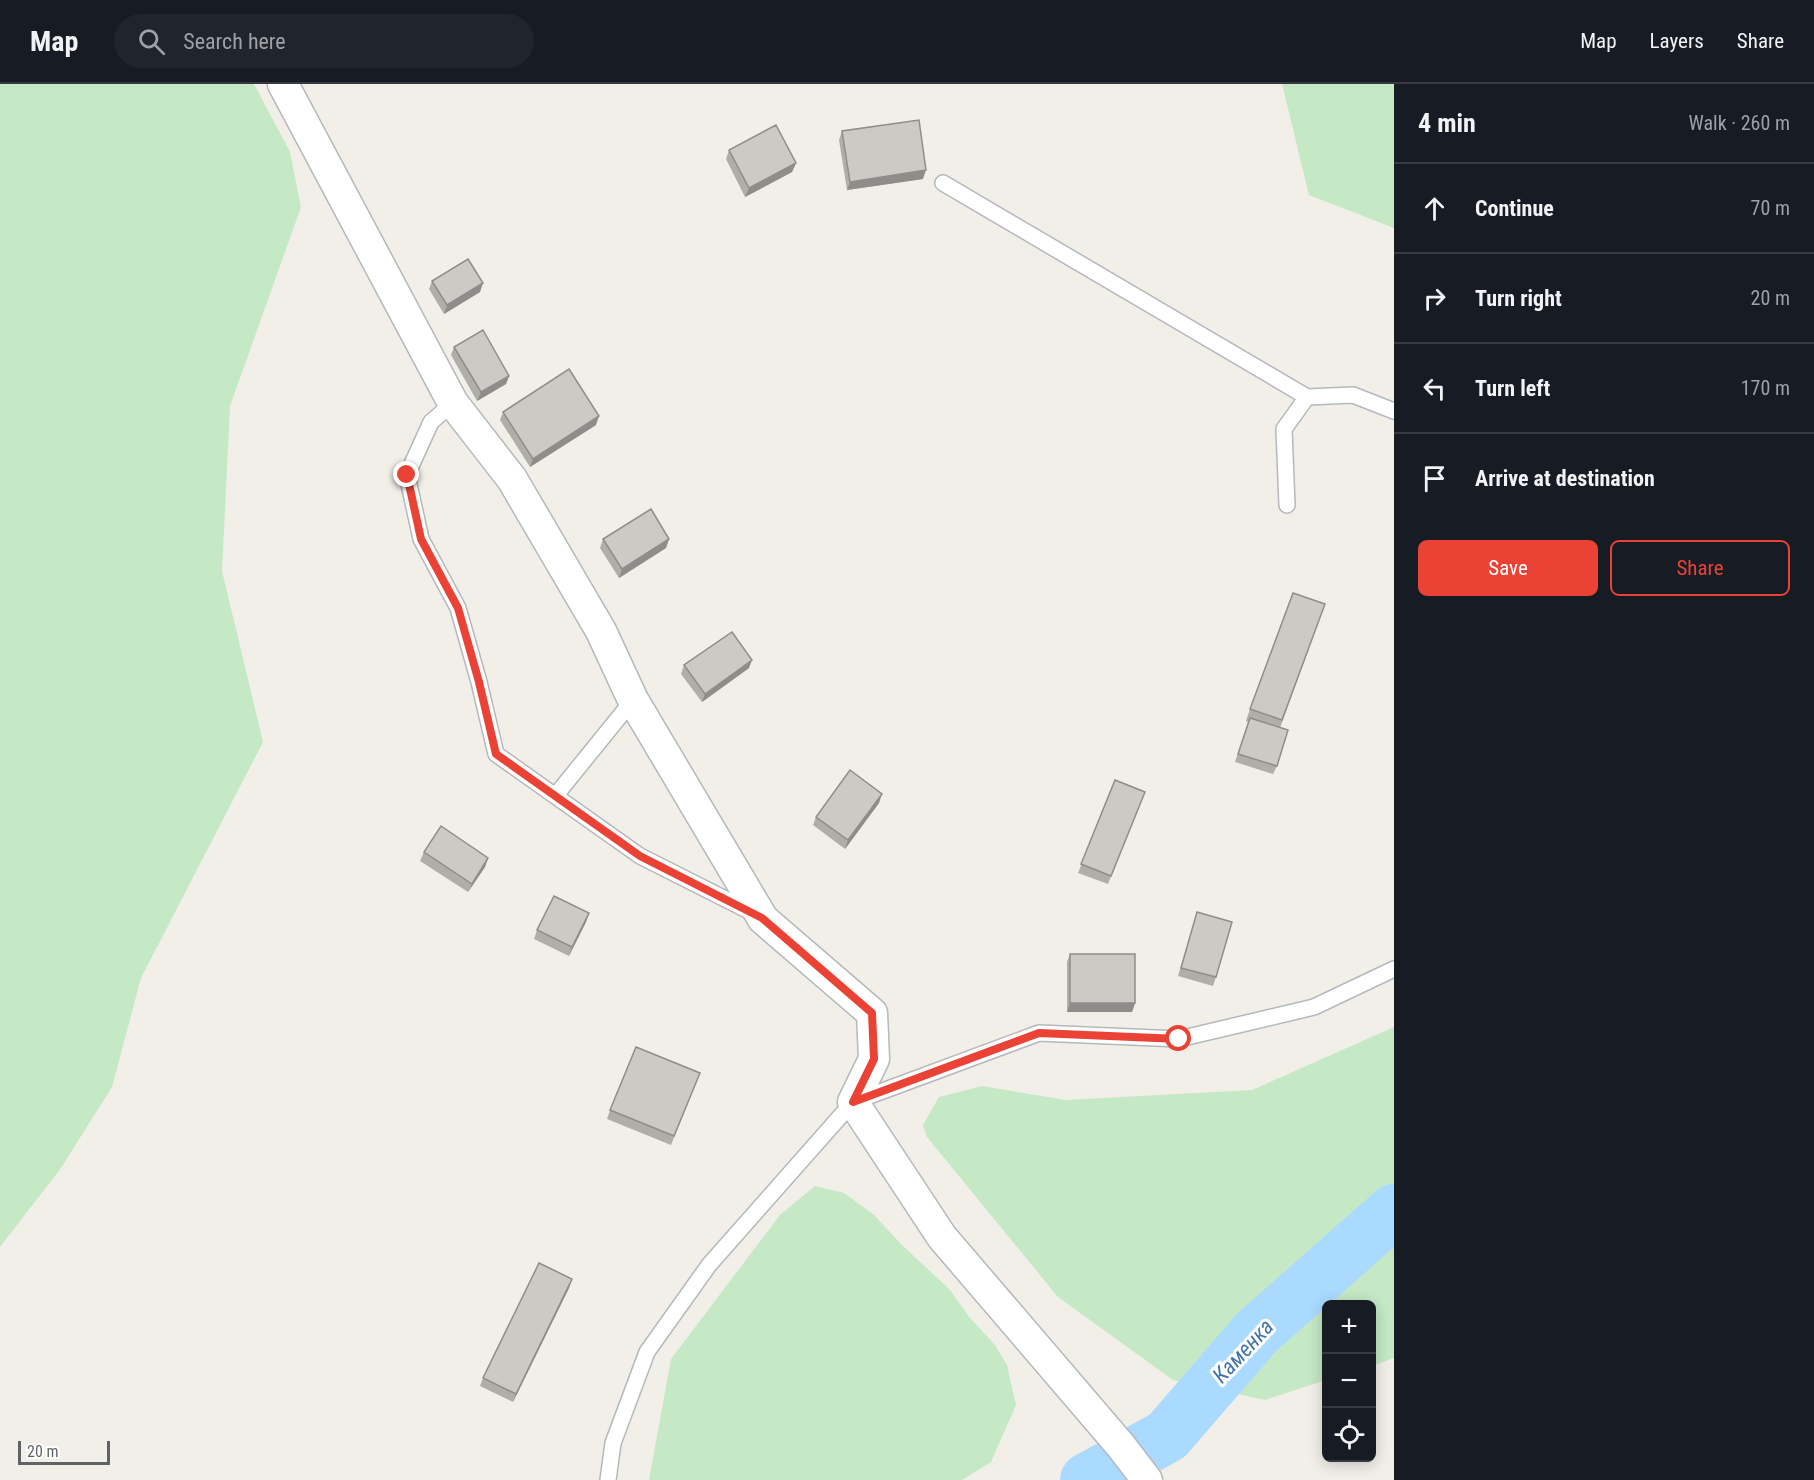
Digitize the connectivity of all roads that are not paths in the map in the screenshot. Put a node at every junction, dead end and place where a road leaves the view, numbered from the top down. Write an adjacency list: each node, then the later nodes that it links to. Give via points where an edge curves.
1 (284, 84): 4 (street)
2 (943, 183): 3 (lane)
3 (1307, 397): 5 (lane, via 1353,395); 6 (lane, via 1284,429)
4 (453, 403): 7 (street, via 512,479 601,631); 8 (lane, via 431,422 407,475 421,539 458,608 496,754)
5 (1394, 411)
6 (1287, 505)
7 (633, 700): 8 (lane); 9 (street)
8 (556, 795): 9 (lane, via 640,856)
9 (762, 918): 11 (street, via 872,1013 874,1059)
10 (1394, 969): 11 (lane, via 1314,1007 1179,1039 1039,1033)
11 (853, 1102): 12 (lane, via 709,1265 647,1352 613,1443); 13 (street, via 942,1237)
12 (608, 1480)
13 (1147, 1480)

